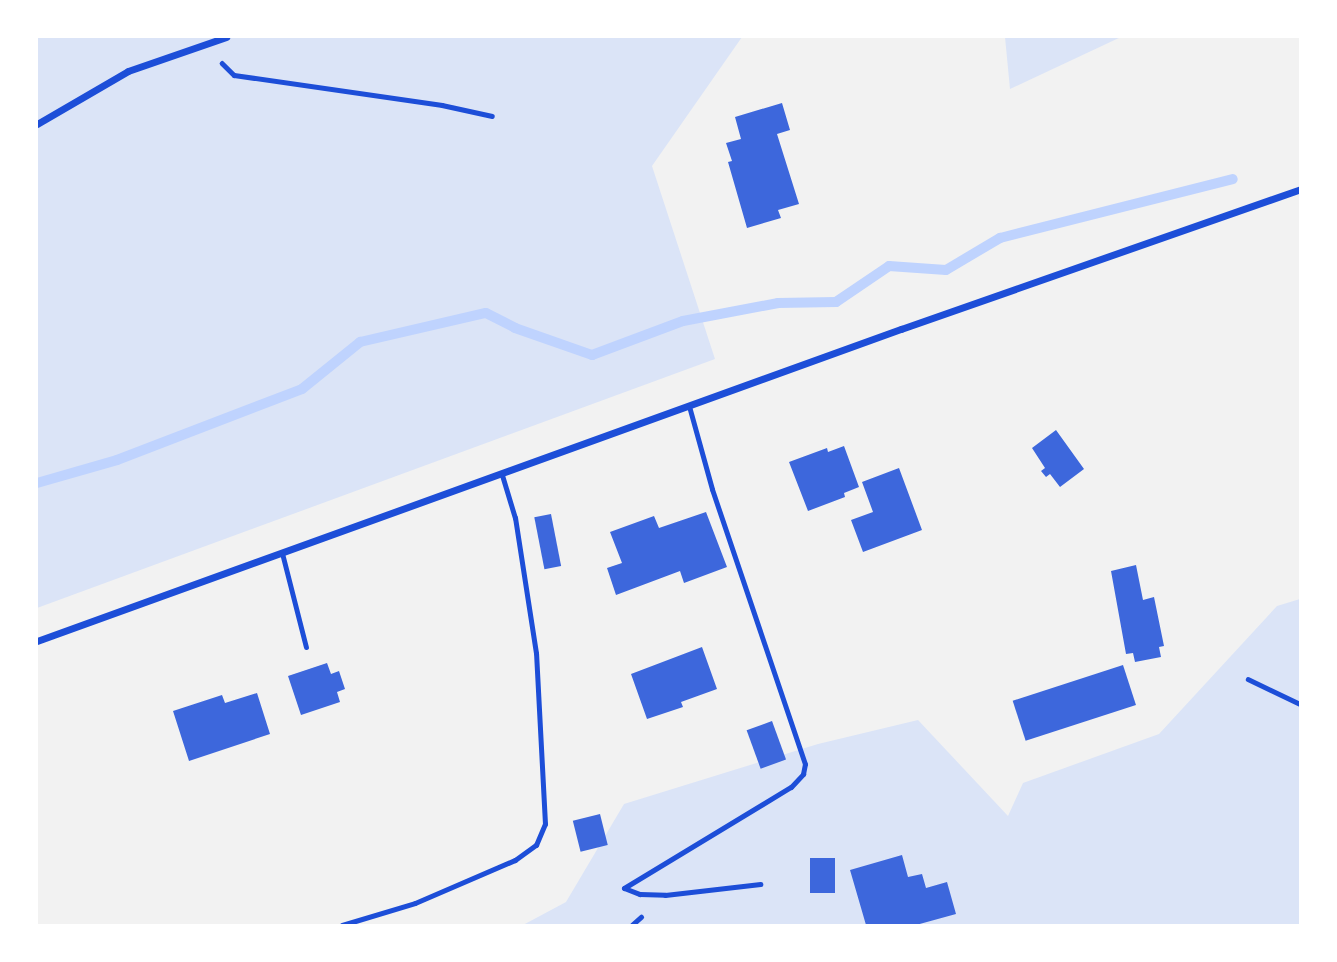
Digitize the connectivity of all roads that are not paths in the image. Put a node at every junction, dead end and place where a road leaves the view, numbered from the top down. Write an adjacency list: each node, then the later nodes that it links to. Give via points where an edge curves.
1 (226, 37): 2 (street, via 128,71)
2 (37, 124)
3 (1300, 189): 4 (street)
4 (689, 406): 5 (street); 9 (lane, via 712,489 805,764 791,787 624,888 665,895)
5 (502, 475): 6 (street); 10 (lane, via 515,519 536,653 545,824 536,845 515,860 415,903)
6 (282, 553): 7 (street); 8 (lane)
7 (37, 641)
8 (306, 647)
9 (760, 884)
10 (342, 925)

